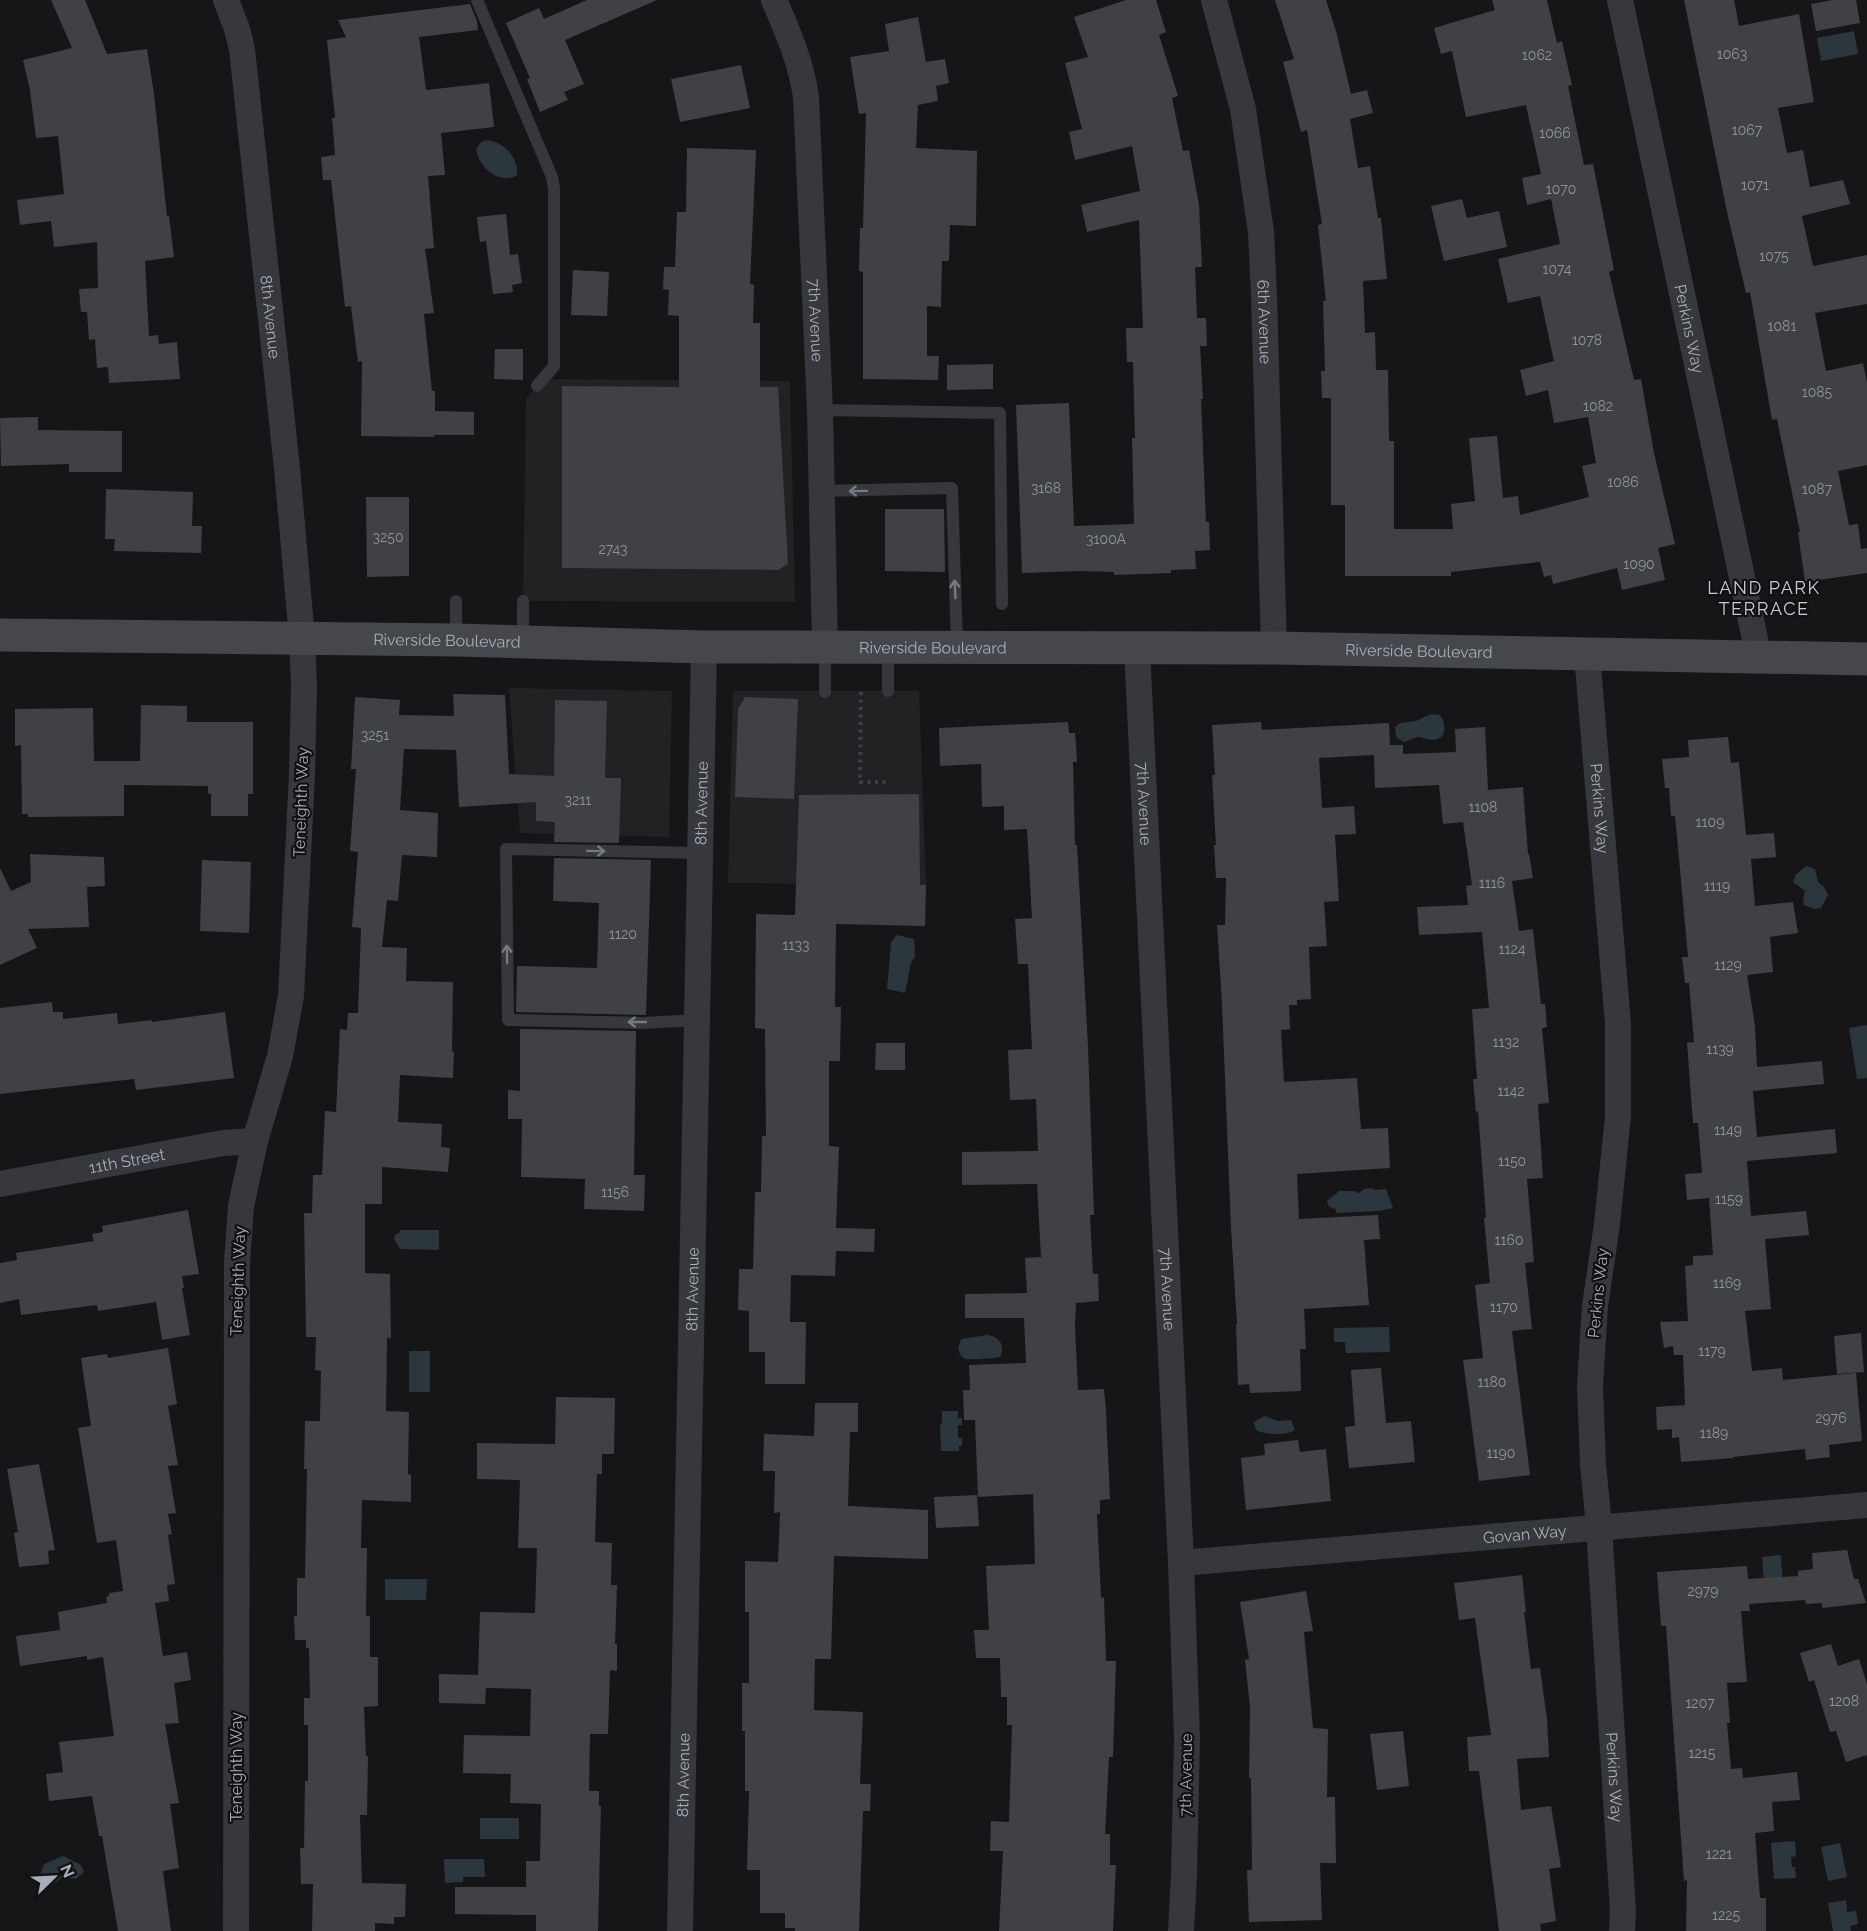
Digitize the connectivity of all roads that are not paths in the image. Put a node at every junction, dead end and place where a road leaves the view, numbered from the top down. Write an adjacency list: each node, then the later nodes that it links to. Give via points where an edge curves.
1 (226, 0): 13 (street, 8th Avenue, via 242,49)
2 (477, 0): 6 (lane, via 554,188 554,366)
3 (774, 0): 7 (street, 7th Avenue, via 796,53 806,97)
4 (1214, 0): 21 (street, 6th Avenue, via 1243,109 1261,232)
5 (1620, 0): 23 (street, Perkins Way)
6 (537, 386)
7 (820, 410): 8 (street, 7th Avenue); 11 (lane, via 1000,413)
8 (821, 491): 17 (street, 7th Avenue); 19 (lane, one-way to 8, via 952,488)
9 (456, 601): 14 (lane)
10 (523, 601): 15 (lane)
11 (1002, 604)
12 (0, 635): 13 (main road, Riverside Boulevard)
13 (302, 638): 14 (main road, Riverside Boulevard); 29 (street, Teneighth Way, via 302,774 291,996 280,1056)
14 (456, 640): 15 (main road, Riverside Boulevard)
15 (523, 642): 16 (main road, Riverside Boulevard)
16 (704, 647): 17 (main road, Riverside Boulevard); 27 (street, 8th Avenue)
17 (825, 647): 18 (main road, Riverside Boulevard); 26 (lane)
18 (888, 647): 19 (main road, Riverside Boulevard); 25 (lane)
19 (957, 648): 20 (main road, Riverside Boulevard)
20 (1137, 648): 21 (main road, Riverside Boulevard); 33 (street, 7th Avenue)
21 (1274, 648): 22 (main road, Riverside Boulevard)
22 (1587, 655): 23 (main road, Riverside Boulevard); 32 (street, Perkins Way, via 1618,1024 1618,1116 1595,1306 1590,1386)
23 (1759, 658): 24 (main road, Riverside Boulevard)
24 (1867, 659)
25 (888, 691)
26 (825, 692)
27 (701, 853): 28 (street, 8th Avenue); 28 (lane, one-way to 27, via 508,1020 506,849)
28 (696, 1020): 35 (street, 8th Avenue)
29 (255, 1141): 30 (street, 11th Street, via 223,1143); 34 (street, Teneighth Way, via 241,1206 237,1262)
30 (0, 1184)
31 (1867, 1505): 32 (street, Govan Way)
32 (1599, 1526): 33 (street, Govan Way); 37 (street, Perkins Way)
33 (1181, 1563): 36 (street, 7th Avenue, via 1187,1738)
34 (236, 1931)
35 (680, 1931)
36 (1181, 1931)
37 (1622, 1931)

